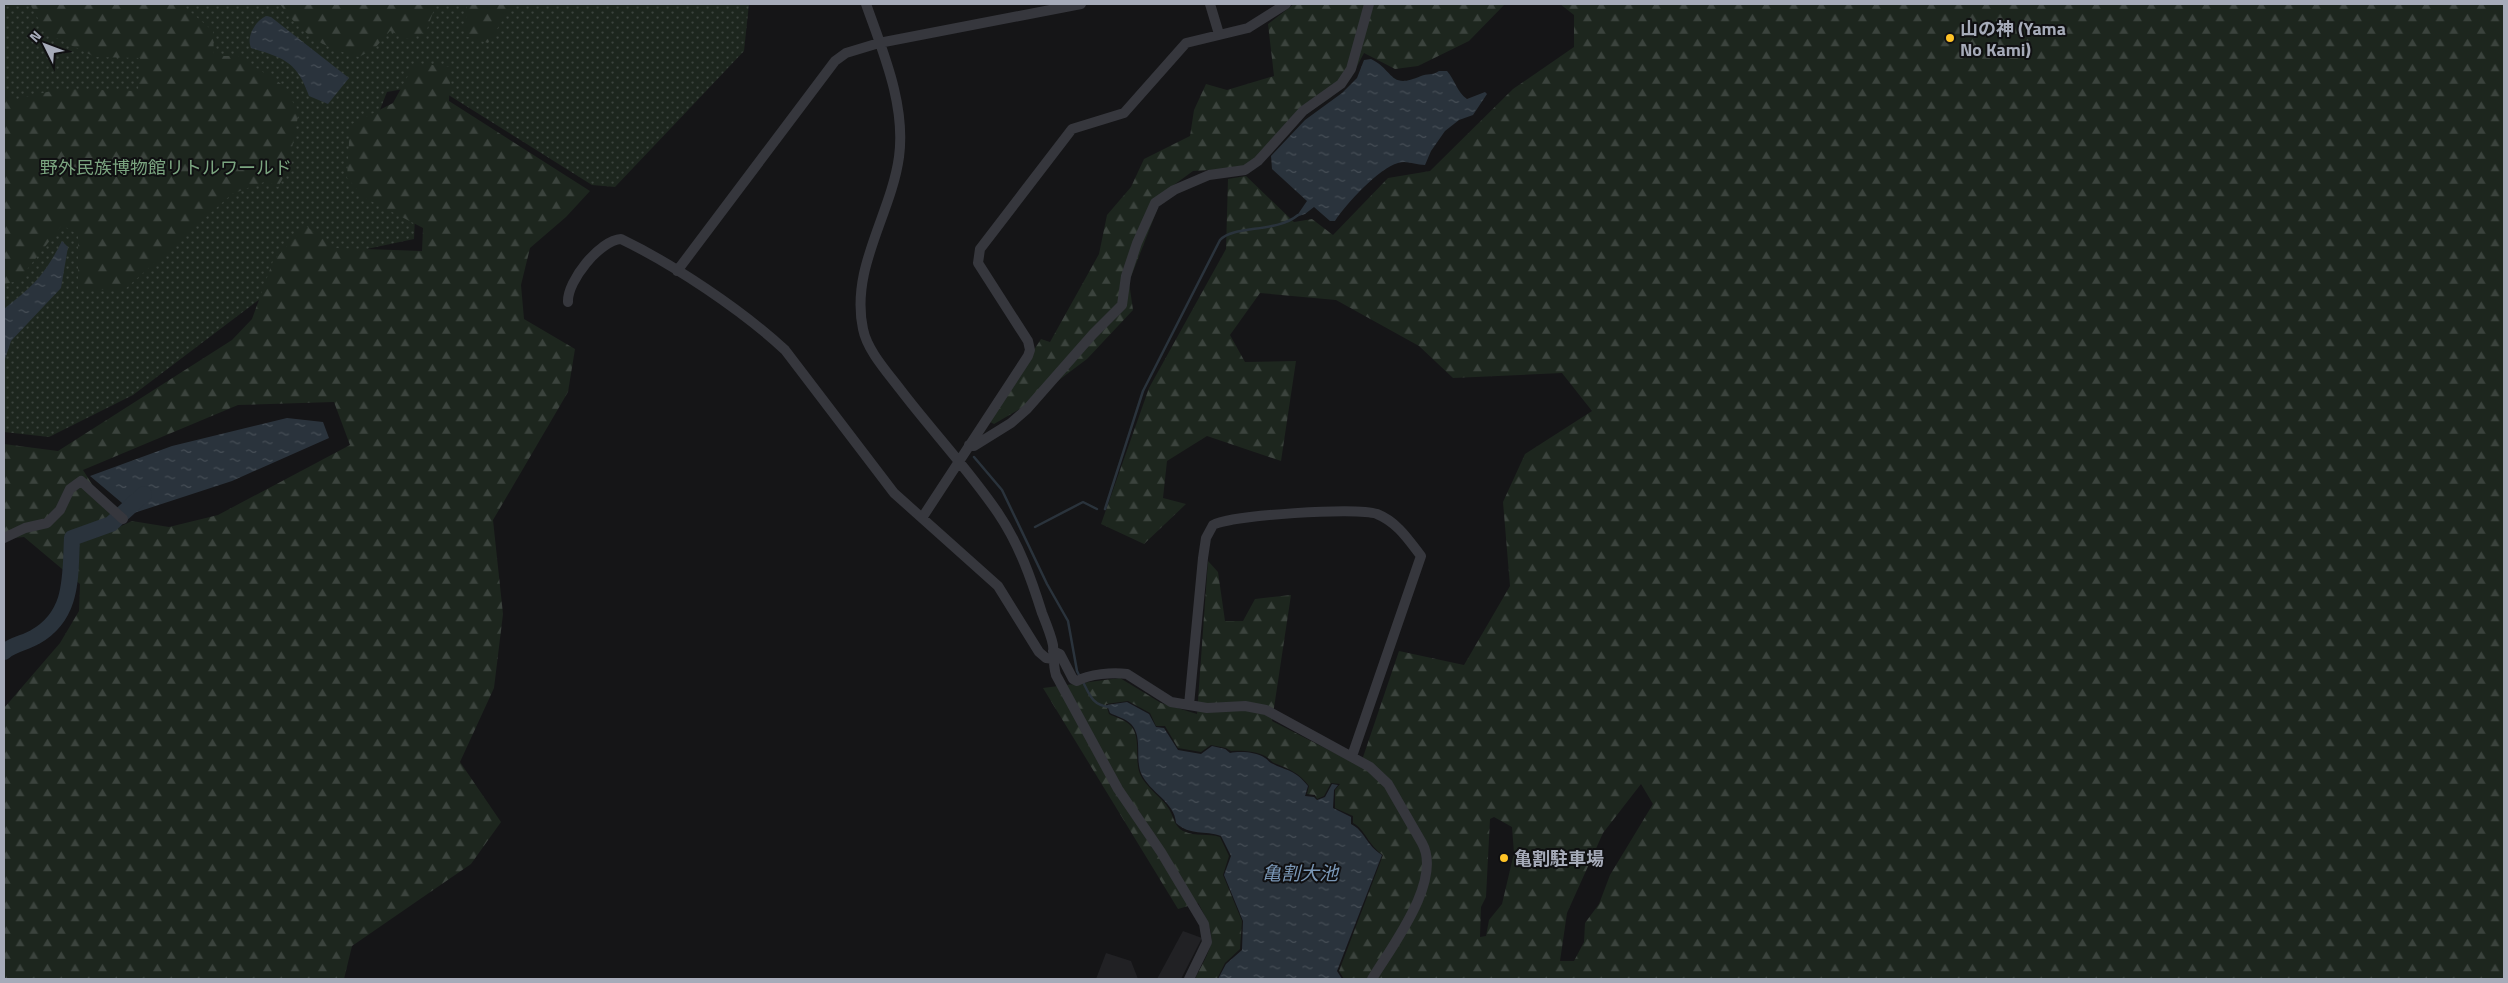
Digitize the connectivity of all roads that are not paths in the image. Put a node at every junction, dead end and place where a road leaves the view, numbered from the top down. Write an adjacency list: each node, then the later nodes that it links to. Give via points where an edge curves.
1 (866, 4): 7 (street)
2 (1081, 4): 7 (street)
3 (1210, 4): 6 (street)
4 (1286, 4): 6 (street, via 1248,28)
5 (1369, 4): 10 (street, via 1351,69 1341,84 1303,111 1252,166 1209,175 1174,190 1155,203 1126,276 1122,305 1027,409 1001,430 974,446)
6 (1219, 34): 10 (street, via 1186,42 1124,113 1072,129 980,249 978,263 1028,341 1030,350)
7 (879, 43): 8 (street, via 846,53 835,61); 11 (street, via 890,74 899,120 900,149 888,201 864,271 860,295 863,331 885,370)
8 (677, 272): 9 (street, via 634,246 612,240 596,252 584,268 570,288); 12 (street, via 765,331 784,350 894,492)
9 (568, 302)
10 (969, 445): 11 (street)
11 (959, 462): 12 (street); 15 (street, via 999,514 1018,546 1029,572)
12 (922, 518): 15 (street, via 998,586 1039,652 1046,658)
13 (123, 520): 14 (street, via 81,481 70,489 60,510 48,523 25,528)
14 (4, 538)
15 (1053, 655): 16 (street, via 1060,654 1073,679 1127,674 1164,698); 18 (street, via 1056,675 1094,747 1204,924 1207,942)
16 (1189, 705): 17 (street, via 1266,710); 17 (street, via 1202,558 1206,538 1213,525 1228,520 1358,510 1376,514 1395,524 1421,556)
17 (1352, 756): 19 (street, via 1388,784 1427,851 1428,860 1424,887)
18 (1189, 979)
19 (1372, 979)

